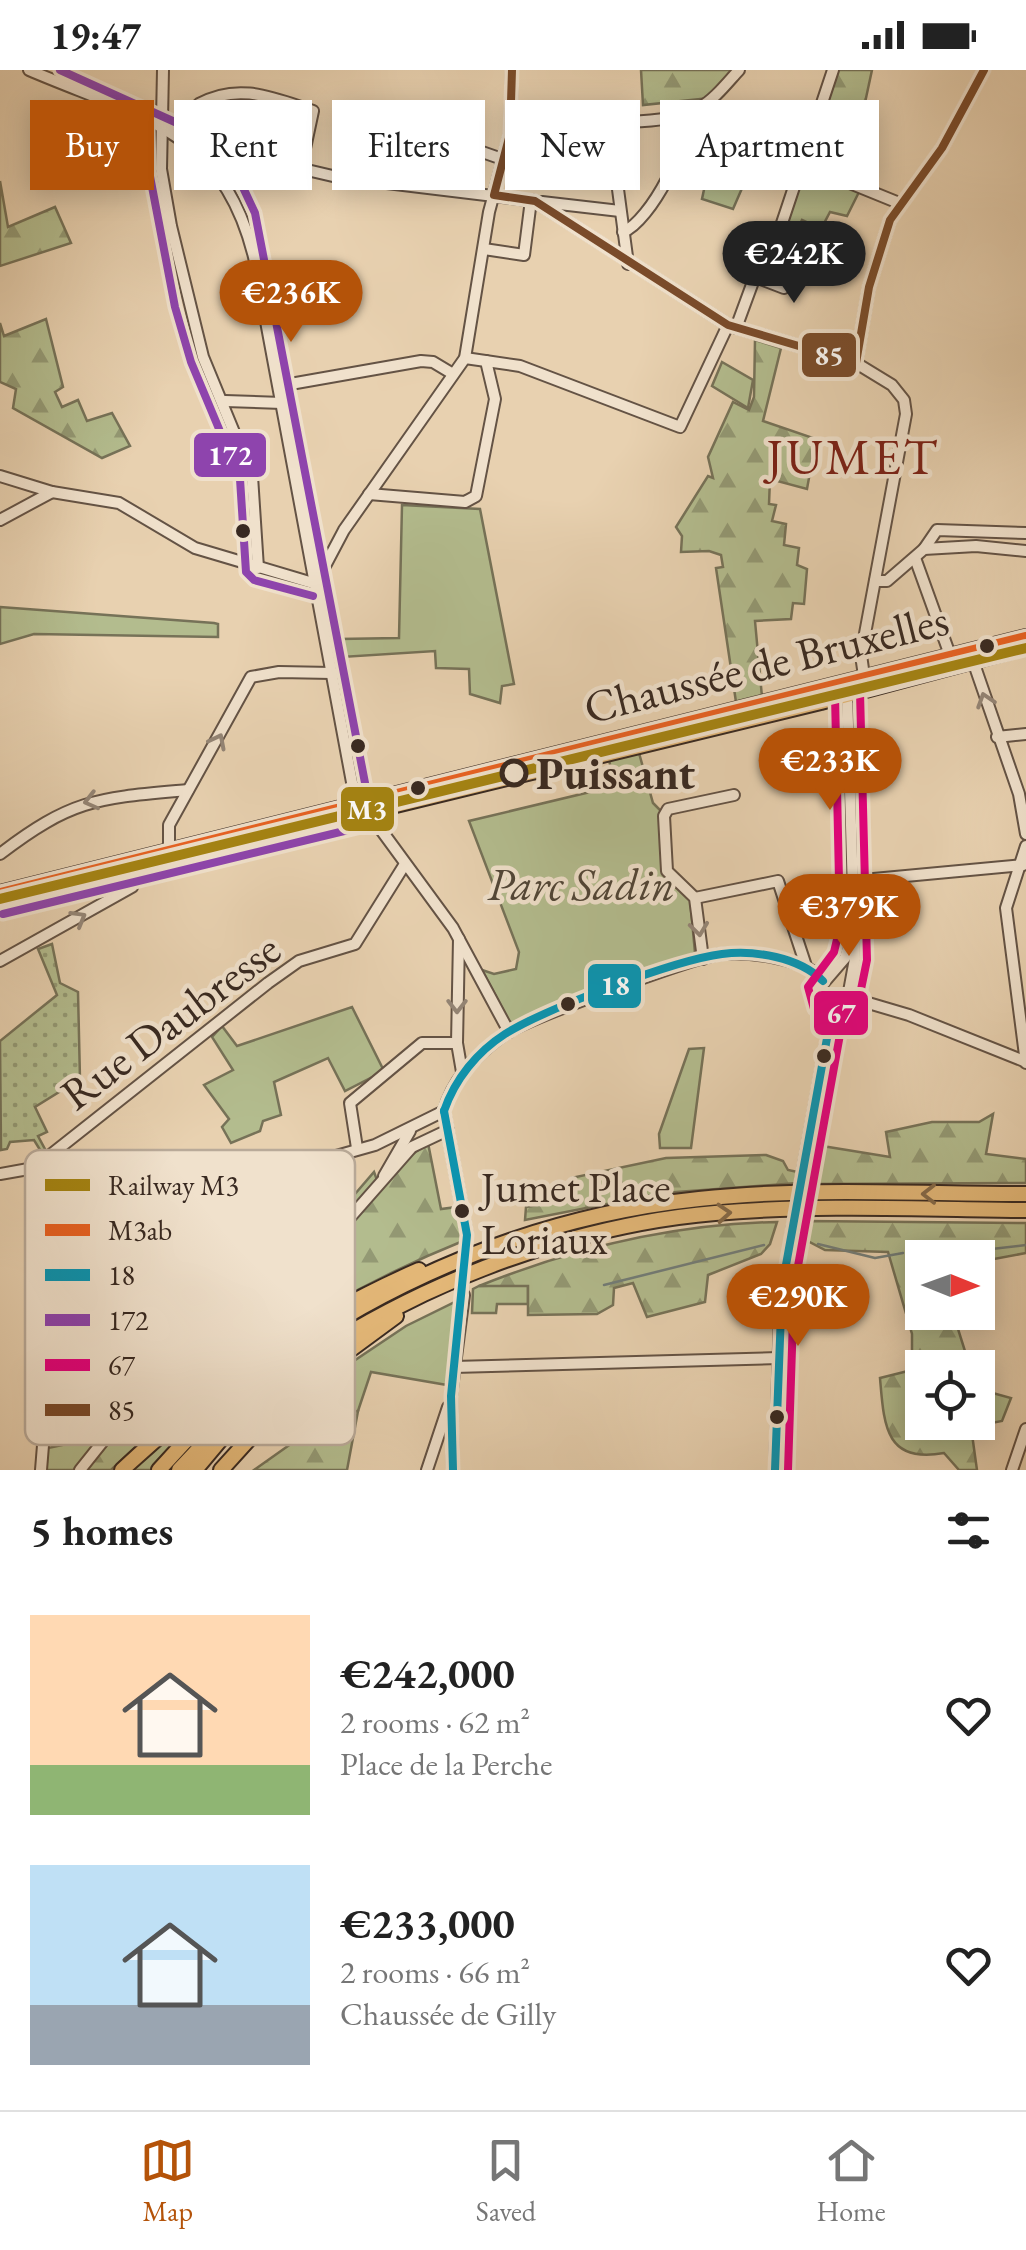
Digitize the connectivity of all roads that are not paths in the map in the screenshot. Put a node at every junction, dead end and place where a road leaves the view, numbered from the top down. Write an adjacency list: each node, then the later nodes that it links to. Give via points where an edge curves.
1 (29, 70): 12 (street)
2 (163, 70): 12 (street)
3 (512, 70): 9 (street)
4 (739, 70): 10 (street)
5 (833, 70): 11 (street)
6 (984, 70): 24 (street, via 942,148)
7 (206, 100): 8 (street, via 250,91)
8 (279, 100)
9 (511, 100)
10 (708, 100)
11 (823, 100)
12 (161, 128): 13 (street); 37 (street, via 161,169 187,303)
13 (174, 134)
14 (485, 153): 15 (street)
15 (505, 160): 22 (street)
16 (312, 169): 22 (street)
17 (231, 190): 36 (street, via 244,218)
18 (617, 190): 25 (street)
19 (660, 190): 26 (street, via 638,227)
20 (794, 190): 27 (street)
21 (865, 190): 24 (street)
22 (494, 195): 23 (street); 28 (street)
23 (533, 201): 25 (street); 28 (street, via 524,255); 29 (street)
24 (899, 204): 34 (street, via 874,264)
25 (620, 212): 26 (street)
26 (624, 232): 29 (street)
27 (774, 247): 30 (street, via 761,247); 30 (street, via 795,257 784,288)
28 (484, 249): 32 (street)
29 (628, 264): 31 (street)
30 (754, 279): 31 (street)
31 (732, 326): 33 (street, via 680,427 520,366); 34 (street)
32 (465, 358): 33 (street); 35 (street)
33 (486, 361): 41 (street, via 495,398 476,496 465,502)
34 (856, 363): 49 (street, via 892,386 906,414)
35 (453, 374): 36 (street, via 421,362); 41 (street)
36 (279, 386): 38 (street)
37 (225, 401): 38 (street); 48 (street, via 252,476)
38 (282, 403): 50 (street)
39 (0, 476): 40 (street)
40 (52, 492): 42 (street); 48 (street, via 118,502 195,548)
41 (369, 494): 50 (street)
42 (0, 520)
43 (992, 532): 44 (street); 45 (street); 47 (street, via 938,530)
44 (1026, 532)
45 (991, 547): 46 (street); 47 (street)
46 (1026, 552)
47 (919, 553): 49 (street, via 886,581); 53 (street)
48 (258, 568): 50 (street)
49 (875, 581): 56 (street, via 861,655)
50 (316, 584): 55 (street)
51 (1026, 636): 54 (main road, Chaussée de Bruxelles)
52 (1026, 648): 54 (main road, Chaussée de Bruxelles)
53 (950, 655): 54 (main road, Chaussée de Bruxelles); 56 (main road, Chaussée de Bruxelles)
54 (971, 656): 56 (main road, Chaussée de Bruxelles); 59 (street, one-way to 54)
55 (332, 673): 60 (street, one-way to 55, via 252,678); 62 (street)
56 (865, 684): 57 (main road, Chaussée de Bruxelles)
57 (847, 689): 62 (main road, Chaussée de Bruxelles); 70 (street)
58 (1026, 734): 59 (street)
59 (997, 738): 63 (street)
60 (188, 790): 65 (street, one-way to 65, via 72,806); 66 (street, via 168,825)
61 (734, 795): 72 (street, via 666,811 667,871)
62 (363, 808): 66 (main road, Chaussée de Bruxelles); 68 (street)
63 (1026, 834)
64 (1026, 846): 69 (street)
65 (0, 854)
66 (168, 855): 67 (main road, Chaussée de Bruxelles); 71 (main road, Chaussée de Bruxelles)
67 (131, 864): 73 (main road, Chaussée de Bruxelles); 77 (street, one-way to 67, via 132,887)
68 (405, 864): 75 (street); 91 (street, Rue Daubresse, via 356,944 299,961)
69 (1023, 865): 70 (street); 84 (street, via 1006,908)
70 (852, 880): 74 (street)
71 (0, 892)
72 (695, 898): 76 (street, one-way to 76); 78 (street, via 778,881)
73 (0, 902)
74 (853, 929): 79 (street, via 845,958); 80 (street)
75 (459, 938): 82 (street); 83 (street, one-way to 83)
76 (702, 959): 78 (street, via 741,955); 82 (street)
77 (0, 961)
78 (806, 966): 79 (street)
79 (826, 979): 80 (street, via 842,978); 81 (street, via 821,996)
80 (848, 992): 81 (street); 84 (street)
81 (833, 1005): 96 (street)
82 (508, 1032): 85 (street)
83 (457, 1043): 85 (street); 90 (street, via 422,1043 350,1103)
84 (1025, 1062)
85 (462, 1072): 86 (street)
86 (444, 1111): 87 (street); 88 (street)
87 (413, 1127): 89 (street); 93 (street)
88 (448, 1130): 93 (street); 101 (street)
89 (375, 1145): 90 (street); 93 (street)
90 (356, 1148): 92 (street)
91 (57, 1150)
92 (349, 1150)
93 (400, 1155): 99 (street)
94 (25, 1170): 95 (street, Rue Daubresse)
95 (0, 1174)
96 (801, 1180)
97 (1026, 1194): 102 (highway, one-way to 102, via 694,1199 556,1227)
98 (1026, 1210): 103 (highway, one-way to 98, via 560,1242 694,1215)
99 (355, 1215)
100 (792, 1224): 109 (street)
101 (467, 1235)
102 (454, 1262): 105 (highway); 106 (highway)
103 (443, 1285): 107 (highway); 108 (highway)
104 (464, 1296): 110 (street)
105 (355, 1300)
106 (355, 1313)
107 (355, 1329)
108 (355, 1348)
109 (778, 1358): 110 (street); 129 (street)
110 (454, 1367): 111 (street)
111 (451, 1396): 127 (street); 128 (street)
112 (1026, 1430): 130 (street)
113 (43, 1445): 120 (street)
114 (100, 1445): 121 (street)
115 (151, 1445): 122 (highway)
116 (186, 1445): 123 (highway)
117 (206, 1445): 124 (highway)
118 (213, 1445): 125 (highway)
119 (244, 1445): 126 (highway)
120 (41, 1470)
121 (80, 1470)
122 (122, 1470)
123 (160, 1470)
124 (179, 1470)
125 (196, 1470)
126 (221, 1470)
127 (426, 1470)
128 (453, 1470)
129 (774, 1470)
130 (1012, 1470)

